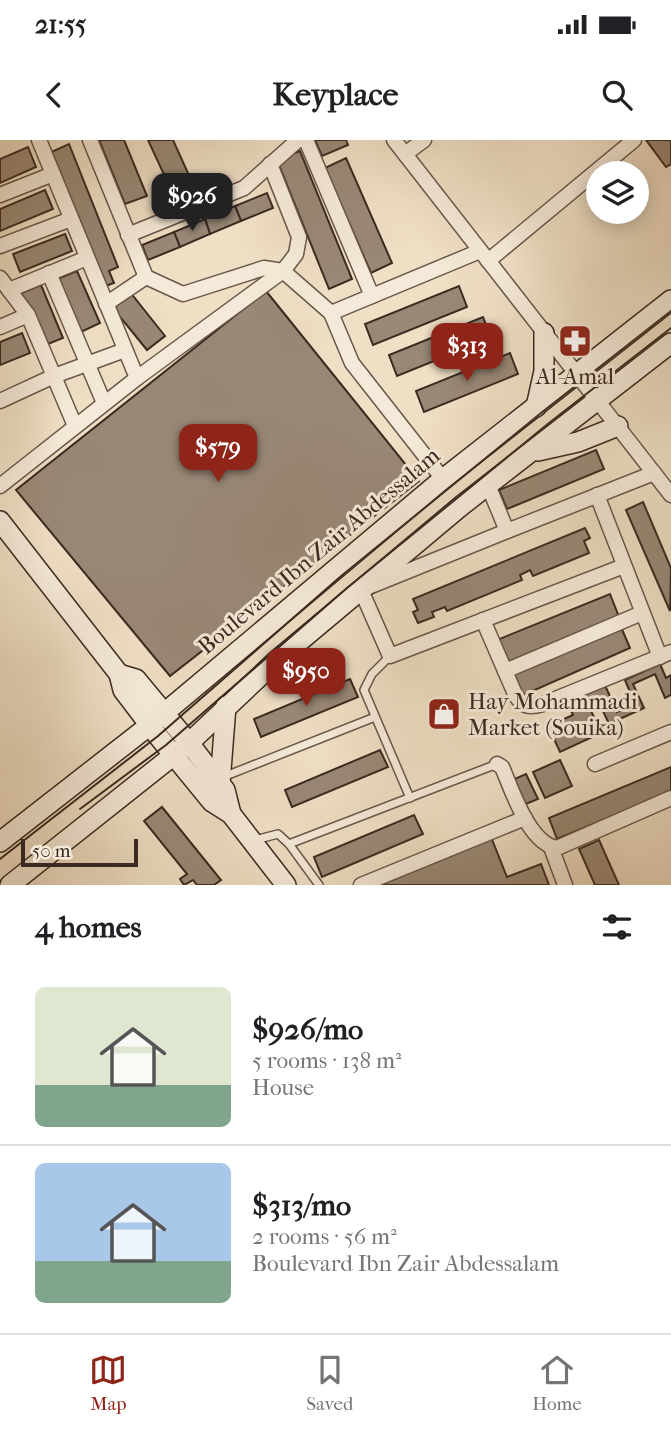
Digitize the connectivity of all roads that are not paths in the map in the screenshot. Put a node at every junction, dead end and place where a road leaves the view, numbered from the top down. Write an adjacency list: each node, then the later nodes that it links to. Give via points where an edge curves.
1 (39, 140): 10 (street)
2 (90, 140): 13 (street)
3 (298, 140): 9 (street)
4 (306, 140): 22 (street)
5 (394, 140): 8 (street)
6 (424, 140): 8 (street)
7 (634, 140): 15 (street)
8 (405, 154): 15 (street)
9 (270, 163): 13 (street, via 244,188); 17 (street, via 299,237 296,254)
10 (52, 174): 11 (street); 12 (street)
11 (0, 195)
12 (71, 219): 14 (street); 16 (street)
13 (128, 235): 19 (street)
14 (0, 246)
15 (484, 256): 22 (street); 28 (street)
16 (87, 258): 18 (street); 24 (street)
17 (283, 271): 19 (street, via 264,268 183,294); 25 (street); 34 (street)
18 (49, 274): 21 (street); 31 (street)
19 (146, 277): 24 (street)
20 (0, 278): 21 (street)
21 (9, 290): 26 (street)
22 (372, 296): 25 (street)
23 (671, 300): 32 (street, Boulevard Ibn Zair Abdessalam)
24 (106, 304): 30 (street)
25 (331, 313): 43 (street, via 352,363)
26 (28, 315): 27 (street); 33 (street)
27 (0, 327)
28 (544, 332): 32 (street); 38 (street, via 544,371)
29 (671, 342): 36 (street)
30 (125, 350): 31 (street); 34 (street)
31 (87, 363): 33 (street); 37 (street)
32 (577, 375): 36 (street); 38 (street, Boulevard Ibn Zair Abdessalam)
33 (54, 376): 35 (street); 39 (street)
34 (137, 378): 37 (street)
35 (0, 401)
36 (598, 401): 40 (street); 41 (street)
37 (104, 403): 39 (street)
38 (536, 407): 43 (street, Boulevard Ibn Zair Abdessalam)
39 (75, 426): 45 (street)
40 (618, 426): 41 (street, via 578,442); 42 (street)
41 (530, 453): 44 (street)
42 (654, 473): 46 (street); 47 (street)
43 (443, 480): 59 (street, Boulevard Ibn Zair Abdessalam)
44 (488, 485): 49 (street); 51 (street)
45 (0, 486)
46 (597, 495): 49 (street); 50 (street)
47 (671, 495)
48 (0, 521): 59 (street, via 119,674 136,679)
49 (508, 531): 51 (street)
50 (624, 566): 52 (street); 53 (street)
51 (361, 590): 55 (street); 57 (street)
52 (642, 613): 54 (street); 56 (street)
53 (483, 620): 55 (street); 56 (street)
54 (665, 655): 56 (street, via 532,707 520,704)
55 (390, 656): 58 (lane, via 364,687)
56 (505, 671)
57 (226, 706): 61 (street); 64 (street)
58 (375, 717): 64 (lane); 65 (lane)
59 (157, 718): 61 (street); 70 (street, Boulevard Ibn Zair Abdessalam)
60 (671, 732): 63 (street)
61 (182, 749): 64 (street); 67 (street, via 212,802); 73 (street)
62 (497, 764): 65 (lane); 68 (street)
63 (595, 764)
64 (220, 780): 67 (street)
65 (410, 798): 71 (lane)
66 (671, 798): 72 (street)
67 (231, 814): 69 (street)
68 (525, 818): 72 (street); 76 (street)
69 (252, 841): 71 (lane, via 278,834); 74 (street)
70 (0, 842)
71 (289, 844): 75 (lane)
72 (551, 847): 77 (street)
73 (10, 885)
74 (286, 885)
75 (319, 885)
76 (361, 885)
77 (565, 885)

